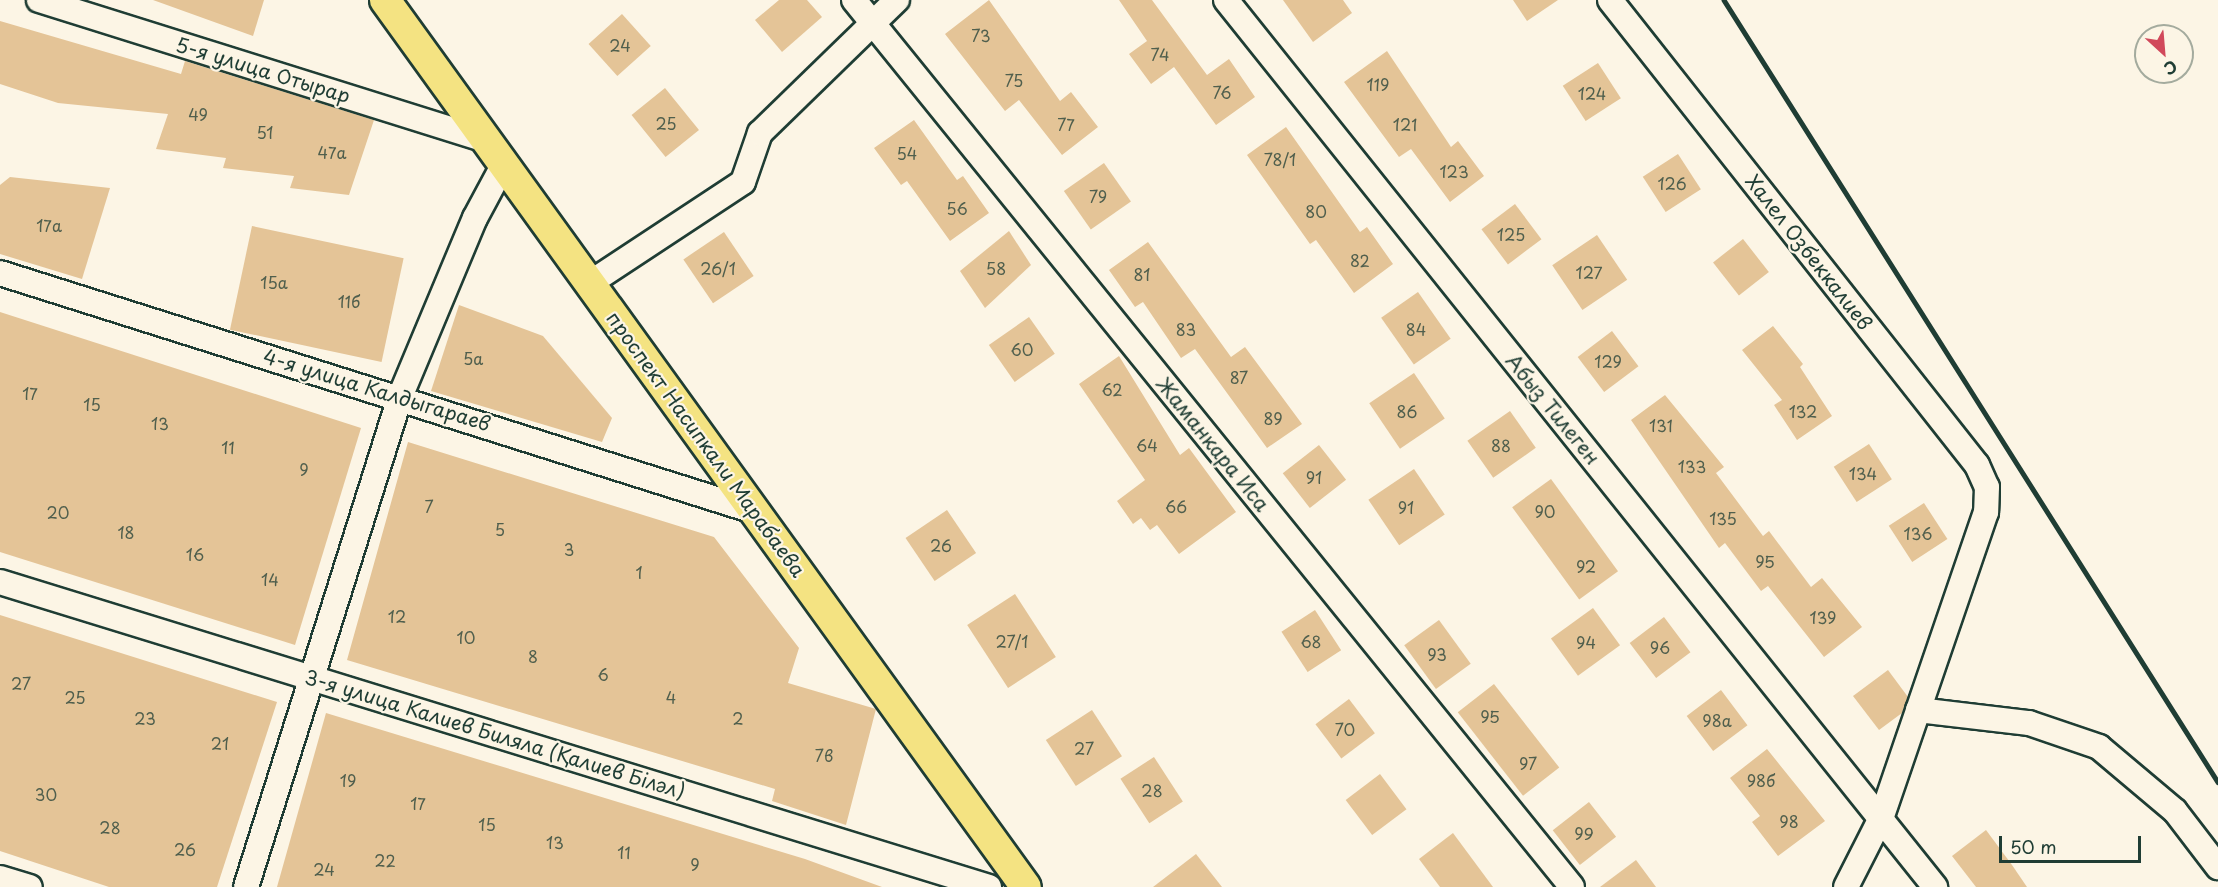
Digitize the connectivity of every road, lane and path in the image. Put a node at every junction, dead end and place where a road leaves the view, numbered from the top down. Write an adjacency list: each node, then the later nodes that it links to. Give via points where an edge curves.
1 (39, 0): 8 (street, 5-я улица Отырар)
2 (385, 0): 8 (main road, проспект Насипкали Марабаева)
3 (854, 0): 7 (street, Жаманкара Иса)
4 (897, 0): 7 (street)
5 (1226, 0): 16 (street, Абыз Тилеген)
6 (1610, 0): 15 (street, Халел Озбеккалиев, via 1977,465 1987,487 1986,512)
7 (870, 21): 10 (street, via 760,133 743,182); 23 (street, Жаманкара Иса)
8 (496, 152): 10 (main road, проспект Насипкали Марабаева); 11 (street, via 475,218)
9 (0, 273): 11 (street, 4-я улица Калдыгараев)
10 (590, 284): 12 (main road, проспект Насипкали Марабаева)
11 (400, 396): 12 (street, 4-я улица Калдыгараев); 14 (street)
12 (754, 511): 22 (main road, проспект Насипкали Марабаева)
13 (0, 582): 14 (street, 3-я улица Калиев Биляла (Қалиев Біләл))
14 (312, 678): 20 (street); 21 (street, 3-я улица Калиев Биляла (Қалиев Біләл))
15 (1918, 710): 16 (street); 17 (street, via 2029,723 2099,747 2175,811)
16 (1881, 818): 24 (street); 25 (street, Абыз Тилеген)
17 (2218, 867)
18 (0, 878): 19 (street)
19 (30, 887)
20 (246, 887)
21 (990, 887)
22 (1026, 887)
23 (1572, 887)
24 (1846, 887)
25 (1935, 887)

